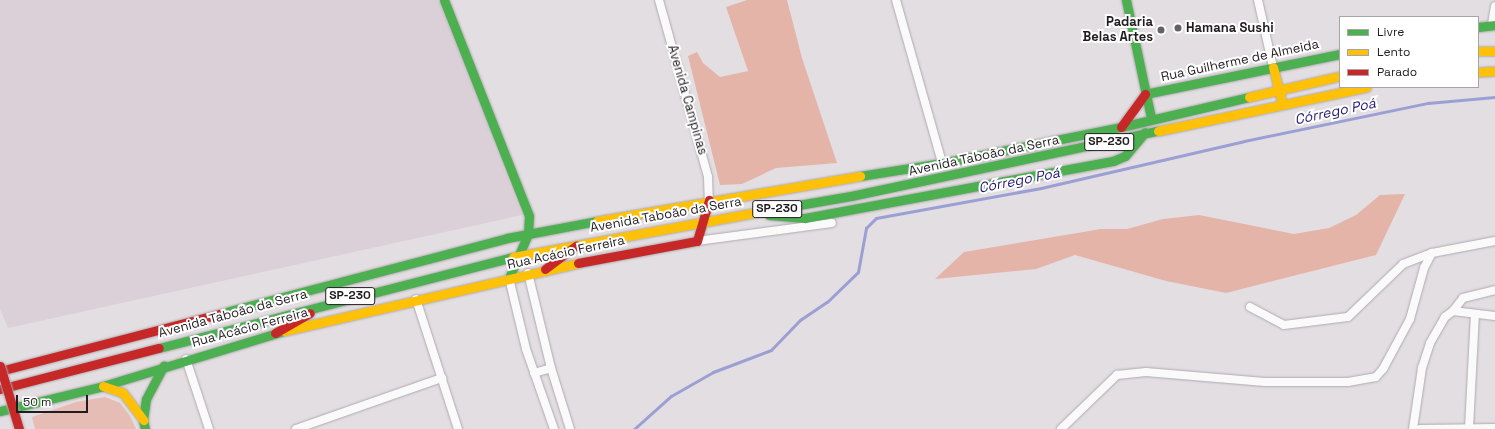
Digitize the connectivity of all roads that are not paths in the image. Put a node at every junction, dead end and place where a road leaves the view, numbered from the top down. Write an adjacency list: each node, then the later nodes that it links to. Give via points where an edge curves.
1 (444, 0): 26 (main road, via 509,160)
2 (659, 0): 24 (street, Avenida Campinas, via 708,177)
3 (896, 0): 23 (street)
4 (1126, 0): 18 (main road)
5 (1258, 0): 12 (street)
6 (1495, 6): 7 (street)
7 (1493, 25): 8 (main road)
8 (1479, 27)
9 (1479, 51): 10 (main road)
10 (1495, 51)
11 (1339, 54): 12 (main road, Rua Guilherme de Almeida)
12 (1273, 67): 17 (main road); 18 (main road, Rua Guilherme de Almeida)
13 (1495, 71): 14 (main road)
14 (1479, 72)
15 (1339, 76): 17 (main road, Avenida Taboão da Serra / SP-230)
16 (1361, 88): 19 (main road, Avenida Taboão da Serra / SP-230)
17 (1279, 90): 19 (main road); 20 (main road, Avenida Taboão da Serra / SP-230)
18 (1145, 94): 20 (main road); 21 (main road)
19 (1283, 105): 22 (main road, Avenida Taboão da Serra / SP-230)
20 (1151, 118): 21 (main road, Avenida Taboão da Serra / SP-230); 22 (main road)
21 (1121, 127): 23 (main road, Avenida Taboão da Serra / SP-230)
22 (1144, 135): 25 (main road, Avenida Taboão da Serra / SP-230, via 851,196); 25 (main road, via 1125,156 1113,161 805,218)
23 (942, 163): 24 (main road, Avenida Taboão da Serra / SP-230)
24 (709, 200): 27 (main road); 29 (main road, Avenida Taboão da Serra / SP-230)
25 (756, 213): 27 (main road, Avenida Taboão da Serra / SP-230)
26 (530, 219): 29 (main road); 30 (main road)
27 (703, 222): 31 (main road); 33 (main road, Avenida Taboão da Serra / SP-230)
28 (832, 223): 31 (street, Rua Acácio Ferreira)
29 (546, 230): 30 (main road, Avenida Taboão da Serra / SP-230)
30 (528, 234): 35 (main road); 51 (main road, Avenida Taboão da Serra / SP-230, via 359,275)
31 (697, 241): 36 (main road, Rua Acácio Ferreira)
32 (1495, 241): 34 (street)
33 (579, 244): 35 (main road, Avenida Taboão da Serra / SP-230); 36 (main road)
34 (1432, 253): 42 (street, via 1403,264 1348,317 1284,325); 68 (street, via 1424,268 1410,320 1376,377 1348,382 1265,382 1146,372 1116,375)
35 (519, 256): 38 (main road); 40 (main road, Avenida Taboão da Serra / SP-230)
36 (544, 269): 37 (main road, Rua Acácio Ferreira)
37 (528, 273): 38 (main road, Rua Acácio Ferreira); 50 (street)
38 (509, 278): 41 (main road, Rua Acácio Ferreira); 52 (street)
39 (1495, 290): 43 (street, via 1463,298)
40 (354, 295): 46 (main road, via 312,311); 56 (main road, Avenida Taboão da Serra / SP-230)
41 (416, 299): 46 (main road, Rua Acácio Ferreira); 54 (street)
42 (1250, 306)
43 (1453, 311): 44 (street); 69 (street, via 1445,317 1426,353)
44 (1475, 314): 45 (street); 60 (street)
45 (1495, 316)
46 (275, 333): 47 (main road, Rua Acácio Ferreira)
47 (186, 358): 48 (main road, Rua Acácio Ferreira); 63 (street)
48 (164, 365): 53 (main road, Rua Acácio Ferreira); 59 (main road, via 148,395)
49 (0, 366): 62 (main road, bridge)
50 (551, 368): 52 (street); 67 (street)
51 (0, 371)
52 (534, 373): 66 (street)
53 (133, 376): 55 (main road, Rua Acácio Ferreira); 57 (main road)
54 (442, 378): 64 (street); 65 (street)
55 (103, 386): 57 (main road, via 118,390); 58 (main road, Rua Acácio Ferreira)
56 (0, 388)
57 (130, 400): 59 (main road)
58 (0, 411)
59 (144, 424)
60 (1469, 428): 61 (street); 70 (street)
61 (1495, 428)
62 (19, 429)
63 (209, 429)
64 (296, 429)
65 (458, 429)
66 (554, 429)
67 (570, 429)
68 (1061, 429)
69 (1413, 429)
70 (1420, 429)

